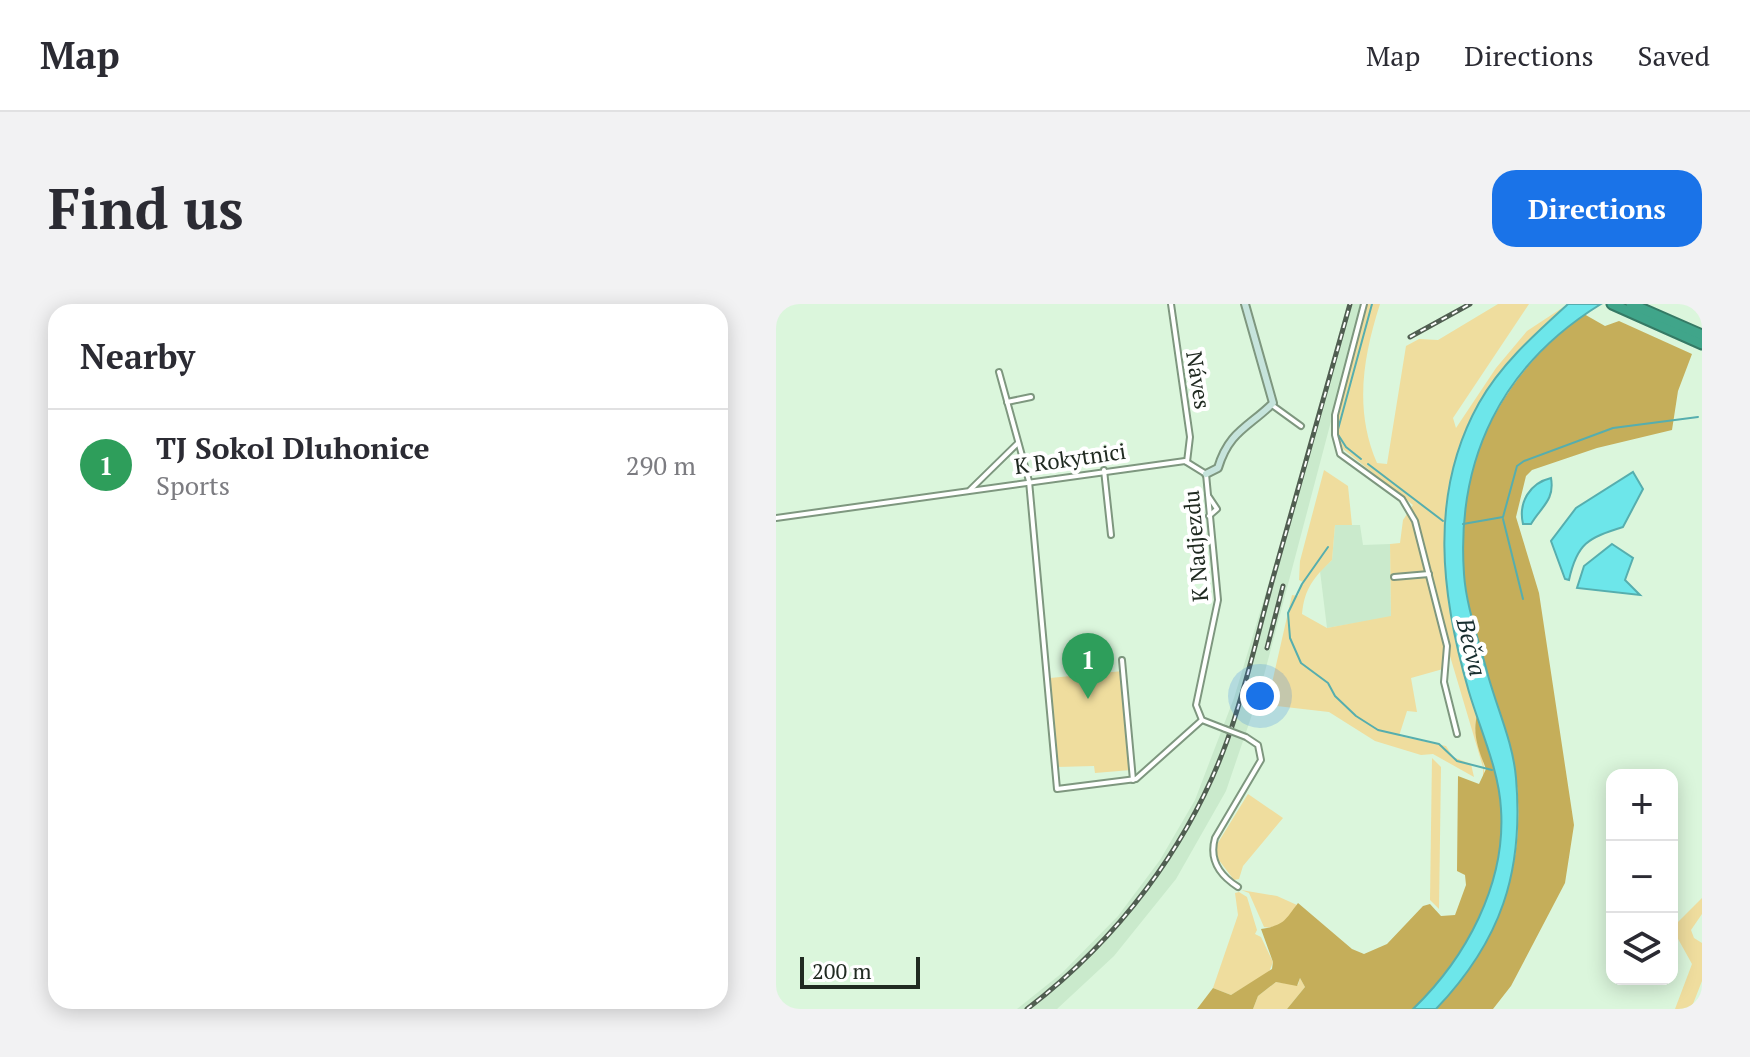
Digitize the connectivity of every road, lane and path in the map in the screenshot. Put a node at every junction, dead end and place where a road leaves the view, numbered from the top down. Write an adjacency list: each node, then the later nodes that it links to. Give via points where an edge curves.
1 (1171, 304): 14 (street, Náves, via 1190,437)
2 (1245, 304): 11 (street)
3 (1364, 304): 21 (street, via 1334,421 1340,454 1406,503)
4 (1612, 304): 7 (highway)
5 (1631, 304): 6 (highway)
6 (1702, 335)
7 (1702, 344)
8 (999, 372): 10 (street)
9 (1031, 397): 10 (street)
10 (1007, 402): 13 (street)
11 (1272, 405): 12 (street); 16 (street, Náves, via 1236,434 1223,449 1218,468)
12 (1301, 426)
13 (1018, 443): 17 (street); 18 (street)
14 (1187, 462): 15 (street, K Rokytnici); 16 (street)
15 (1104, 470): 17 (street, K Rokytnici); 20 (street)
16 (1206, 474): 24 (street, K Nadjezdu, via 1207,496 1217,506 1209,516 1218,600 1196,697)
17 (1029, 481): 18 (street, K Rokytnici); 26 (street, via 1057,789)
18 (970, 490): 19 (street, K Rokytnici)
19 (776, 518)
20 (1111, 535)
21 (1429, 574): 22 (street); 25 (street, via 1447,646 1444,682)
22 (1394, 577)
23 (1122, 660): 26 (street)
24 (1202, 720): 26 (street); 27 (street, bridge, via 1258,745 1261,760 1211,852)
25 (1457, 734)
26 (1133, 780)
27 (1238, 887)

